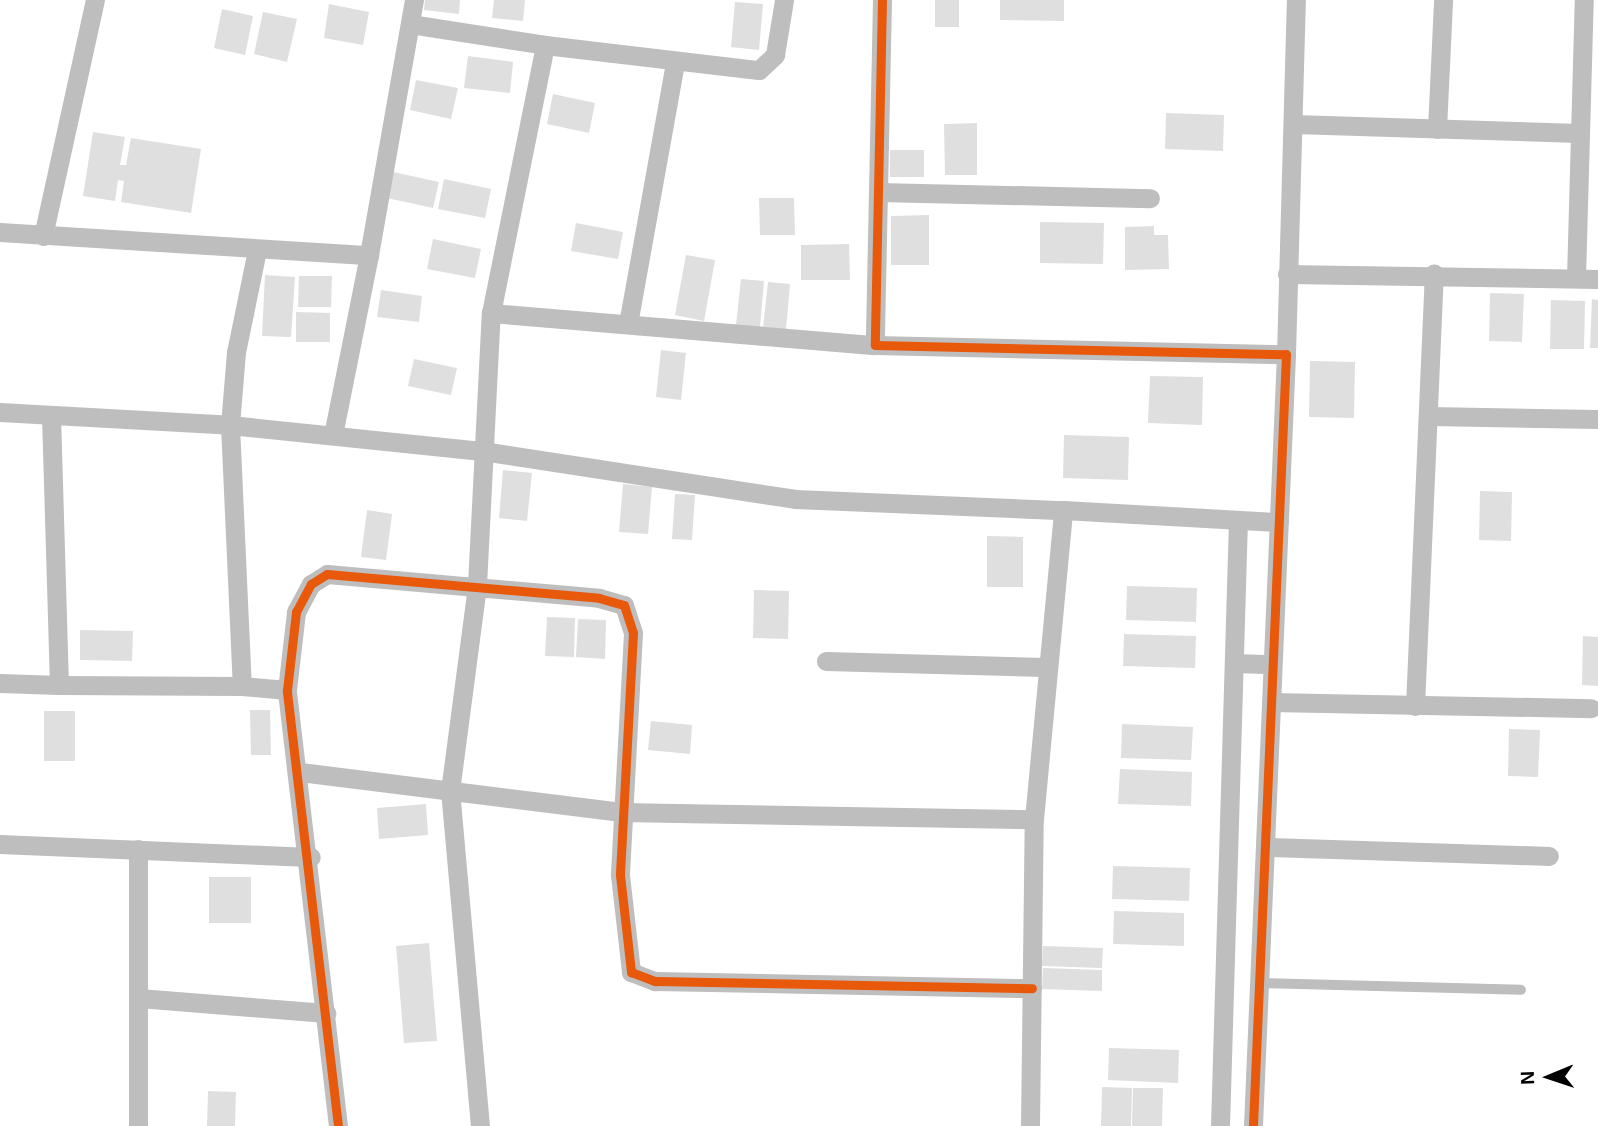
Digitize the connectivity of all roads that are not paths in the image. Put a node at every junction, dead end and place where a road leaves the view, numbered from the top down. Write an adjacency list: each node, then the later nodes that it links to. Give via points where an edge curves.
1 (95, 0): 17 (street)
2 (414, 0): 8 (street)
3 (783, 0): 10 (street, via 775,55 764,69)
4 (881, 0): 14 (street)
5 (1296, 0): 11 (street)
6 (1443, 0): 12 (street)
7 (1584, 0): 13 (street)
8 (410, 24): 9 (street); 19 (street)
9 (545, 45): 10 (street); 24 (street)
10 (675, 62): 25 (street)
11 (1294, 124): 12 (street); 21 (street)
12 (1437, 128): 13 (street)
13 (1579, 133): 22 (street)
14 (878, 192): 15 (street); 26 (street)
15 (1150, 198)
16 (0, 232): 17 (street)
17 (43, 236): 18 (street)
18 (257, 250): 19 (street); 32 (street, via 236,352)
19 (369, 255): 33 (street)
20 (1434, 273): 21 (street); 22 (street); 30 (street)
21 (1287, 274): 27 (street)
22 (1576, 278): 23 (street)
23 (1598, 279)
24 (491, 313): 25 (street); 34 (street)
25 (628, 324): 26 (street)
26 (875, 345): 27 (street)
27 (1286, 354): 37 (street)
28 (0, 412): 29 (street)
29 (51, 415): 32 (street); 44 (street)
30 (1429, 416): 31 (street); 48 (street)
31 (1598, 419)
32 (230, 425): 33 (street); 45 (street)
33 (333, 435): 34 (street)
34 (482, 451): 35 (street, via 795,499); 38 (street)
35 (1063, 510): 36 (street); 42 (street)
36 (1238, 520): 37 (street); 40 (street)
37 (1279, 522): 41 (street)
38 (477, 585): 46 (street, via 339,572 317,578 296,612); 51 (street); 52 (street, via 608,599 629,612 633,633)
39 (825, 662): 42 (street)
40 (1235, 663): 41 (street); 68 (street)
41 (1272, 664): 47 (street)
42 (1044, 667): 53 (street)
43 (0, 683): 44 (street)
44 (59, 685): 45 (street)
45 (242, 686): 46 (street)
46 (286, 690): 50 (street)
47 (1271, 702): 48 (street); 55 (street)
48 (1415, 706): 49 (street)
49 (1591, 708)
50 (300, 772): 51 (street); 58 (street)
51 (450, 790): 52 (street); 66 (street)
52 (620, 812): 53 (street); 60 (street, via 631,972 655,981)
53 (1034, 819): 60 (street)
54 (0, 844): 56 (street)
55 (1266, 847): 57 (street); 59 (street)
56 (138, 849): 58 (street); 62 (street)
57 (1549, 856)
58 (311, 857): 63 (street)
59 (1260, 983): 61 (lane); 69 (street)
60 (1032, 988): 67 (street)
61 (1521, 990)
62 (139, 998): 63 (street); 64 (street)
63 (326, 1013): 65 (street)
64 (138, 1126)
65 (338, 1126)
66 (480, 1126)
67 (1030, 1126)
68 (1220, 1126)
69 (1253, 1126)

